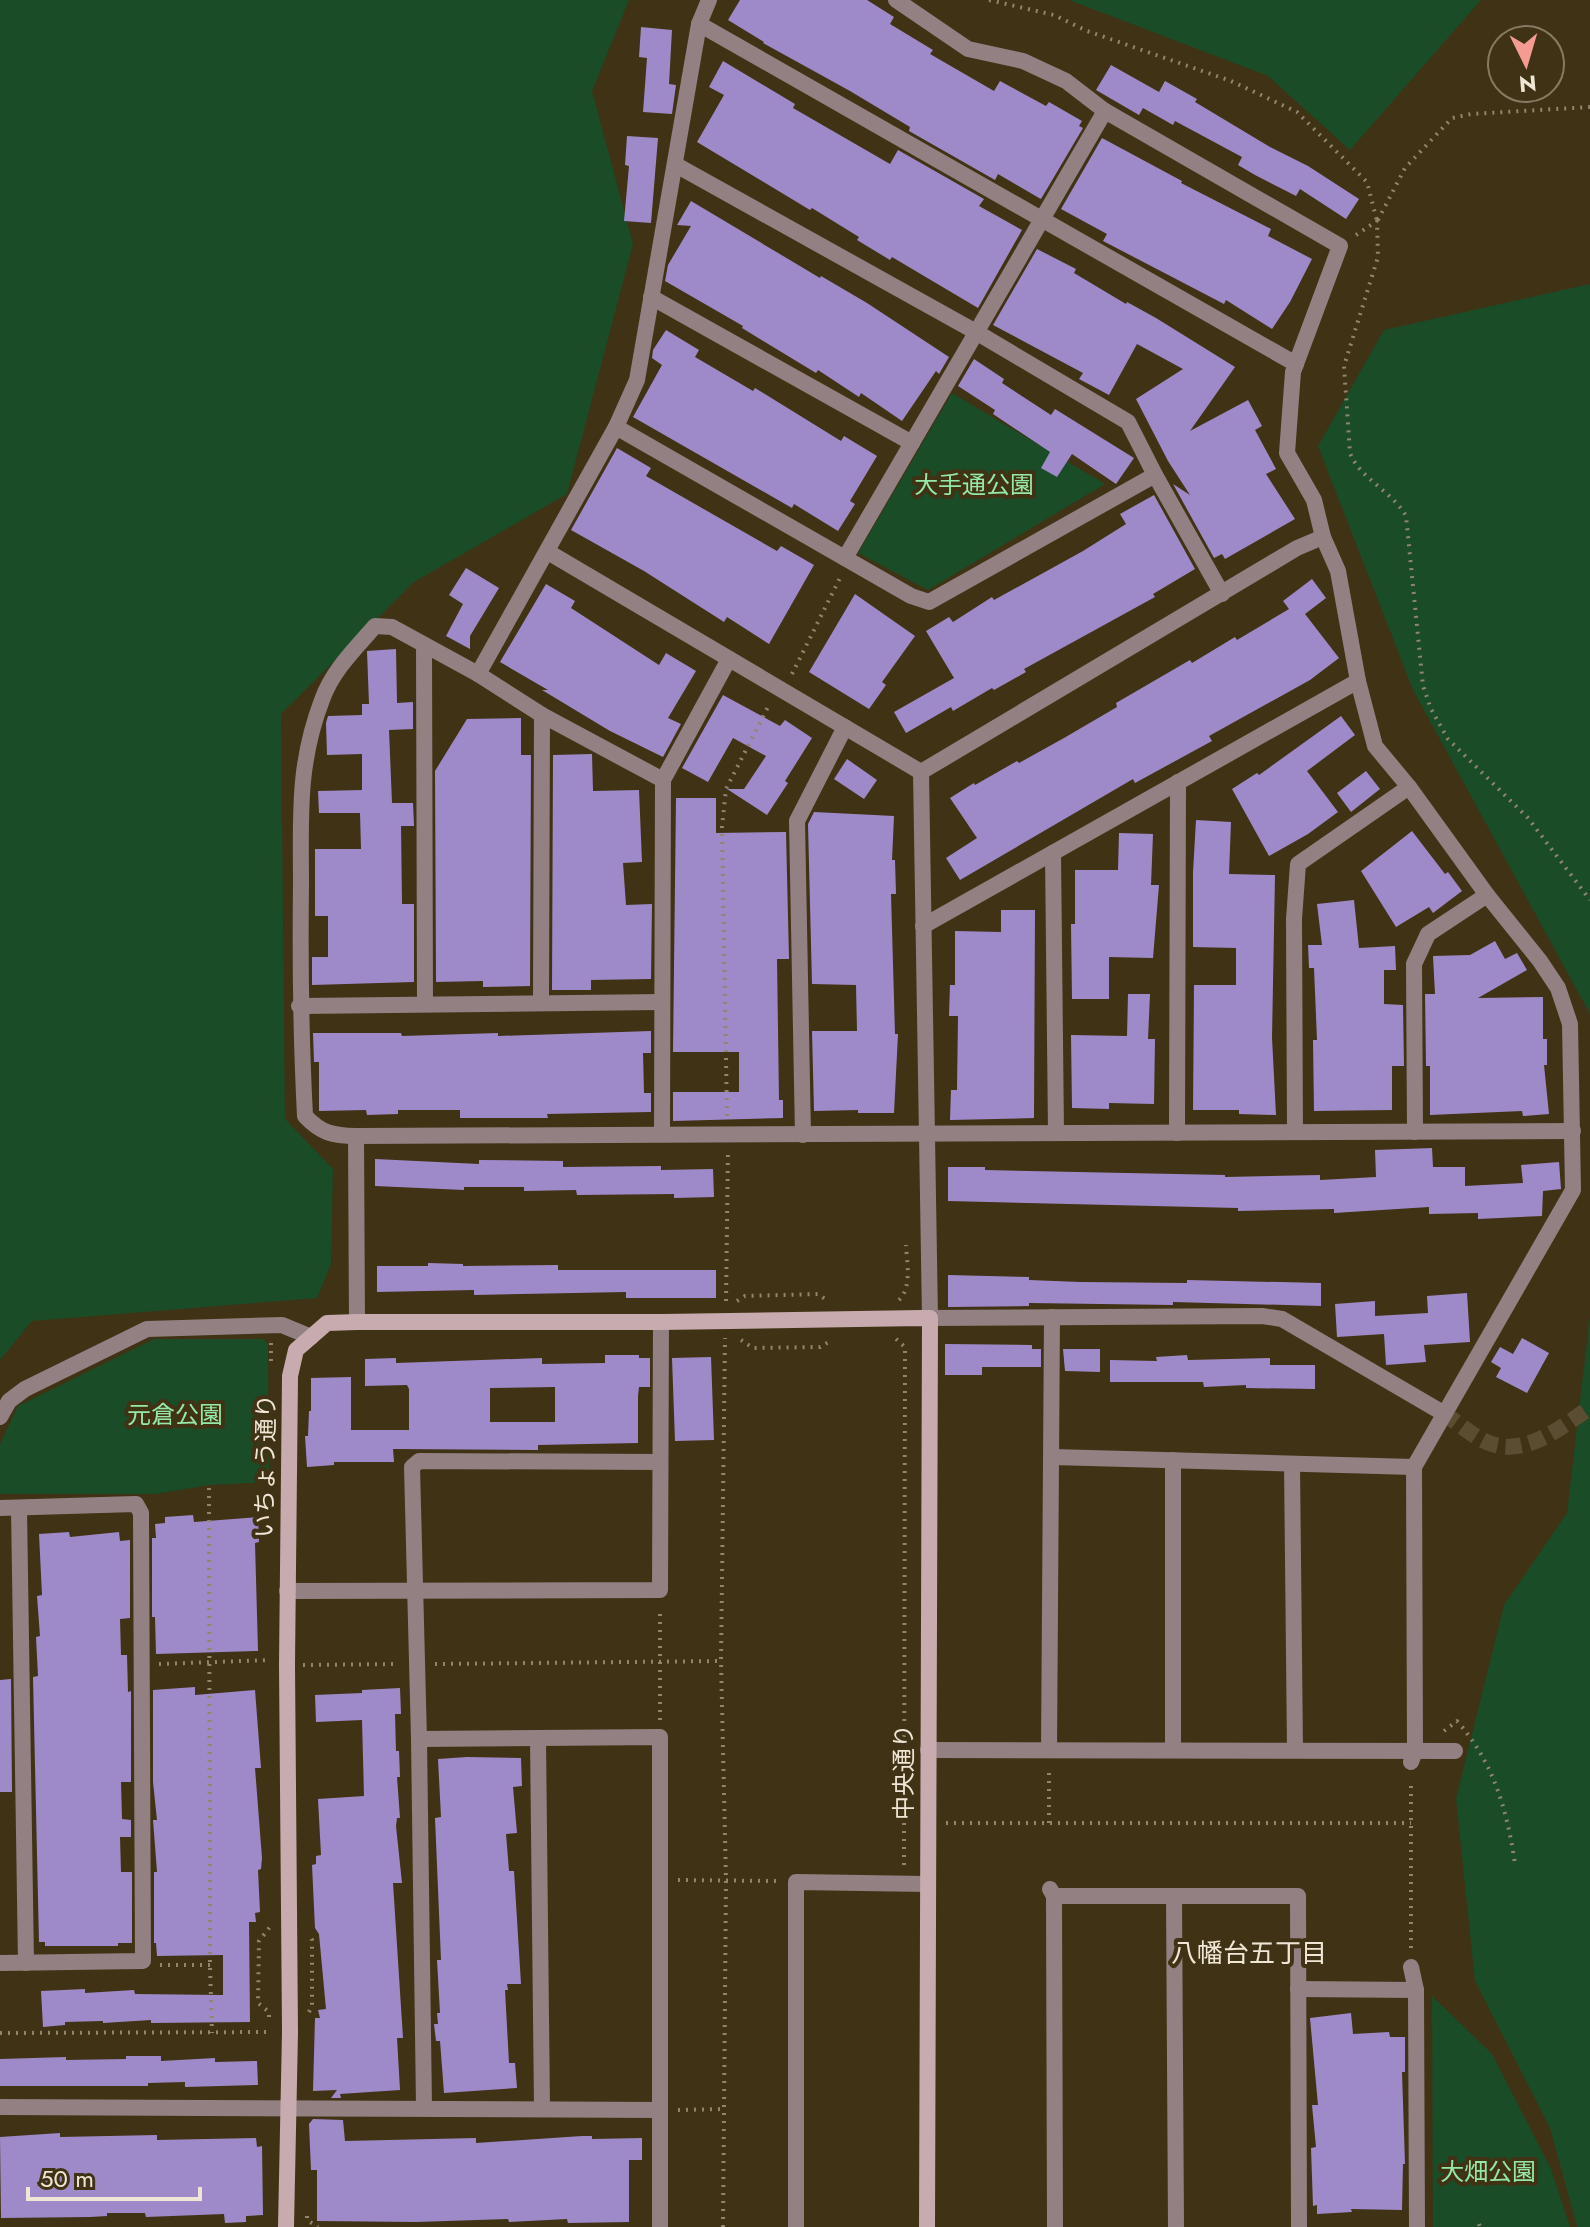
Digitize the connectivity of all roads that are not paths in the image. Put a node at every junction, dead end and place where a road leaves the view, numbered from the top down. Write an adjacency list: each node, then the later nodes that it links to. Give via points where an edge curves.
1 (709, 0): 3 (street)
2 (896, 0): 4 (street, via 968,49 1023,61 1066,81)
3 (699, 24): 5 (street); 6 (street)
4 (1105, 111): 6 (street); 9 (street, via 1340,246)
5 (676, 165): 7 (street); 8 (street)
6 (1041, 221): 8 (street); 9 (street)
7 (651, 297): 10 (street, via 637,380); 11 (street)
8 (976, 332): 11 (street); 12 (street, via 1128,422)
9 (1296, 364): 13 (street, via 1287,453 1314,500)
10 (616, 427): 14 (street); 15 (street)
11 (912, 443): 15 (street)
12 (1155, 475): 15 (street, via 929,602); 16 (street)
13 (1323, 537): 16 (street); 20 (street, via 1338,571)
14 (548, 552): 18 (street); 19 (street)
15 (847, 559)
16 (1222, 594): 23 (street)
17 (424, 645): 19 (street); 31 (street); 33 (street, via 392,627 375,626 336,671 322,698 300,794)
18 (729, 659): 22 (street); 24 (street)
19 (478, 674): 21 (street)
20 (1358, 681): 25 (street); 26 (street, via 1375,746)
21 (542, 715): 24 (street); 32 (street)
22 (845, 727): 23 (street); 41 (street, via 797,821)
23 (921, 772): 29 (street)
24 (663, 780): 30 (street)
25 (1178, 782): 27 (street); 39 (street)
26 (1409, 787): 28 (street); 35 (street, via 1298,864)
27 (1053, 853): 29 (street); 38 (street)
28 (1487, 895): 34 (street, via 1558,988 1570,1024); 36 (street, via 1428,934 1414,964)
29 (923, 926): 40 (street)
30 (661, 1002): 32 (street); 37 (street)
31 (425, 1003): 32 (street); 33 (street)
32 (541, 1003)
33 (299, 1006): 42 (street, via 305,1116 331,1135)
34 (1573, 1131): 36 (street); 48 (street, via 1573,1190)
35 (1295, 1132): 36 (street); 39 (street)
36 (1415, 1132)
37 (662, 1133): 41 (street); 42 (street)
38 (1056, 1133): 39 (street); 40 (street)
39 (1177, 1133)
40 (928, 1134): 41 (street); 44 (street)
41 (803, 1135)
42 (356, 1136): 45 (street)
43 (1052, 1317): 44 (street); 48 (street, via 1282,1319); 50 (street)
44 (930, 1318): 46 (street); 61 (street, 中央通り)
45 (357, 1322): 46 (street); 47 (street, via 327,1323)
46 (661, 1322): 52 (street)
47 (311, 1337): 49 (street, via 282,1325 147,1329 25,1389); 58 (street, いちょう通り, via 296,1350 290,1376)
48 (1443, 1413): 54 (street)
49 (0, 1417)
50 (1053, 1457): 51 (street); 62 (street)
51 (1173, 1460): 53 (street); 63 (street)
52 (660, 1462): 57 (street, via 419,1461 412,1467); 57 (street, via 660,1590)
53 (1292, 1464): 54 (street); 64 (street)
54 (1414, 1467): 66 (street)
55 (0, 1508): 56 (street)
56 (19, 1509): 70 (street); 70 (street, via 136,1504 141,1513 143,1961)
57 (415, 1589): 58 (street); 60 (street)
58 (287, 1591): 74 (street, いちょう通り)
59 (538, 1738): 60 (street); 77 (street); 78 (street, via 660,1737)
60 (419, 1739): 76 (street)
61 (928, 1750): 62 (street); 67 (street, 中央通り)
62 (1049, 1750): 63 (street)
63 (1173, 1750): 64 (street)
64 (1295, 1750): 66 (street)
65 (1455, 1751): 66 (street)
66 (1413, 1756)
67 (927, 1884): 81 (street, via 796,1882); 82 (street, 中央通り)
68 (1174, 1896): 72 (street, via 1298,1896); 83 (street, via 1052,1892); 84 (street)
69 (0, 1963): 70 (street)
70 (26, 1963)
71 (1411, 1967): 73 (street)
72 (1298, 1989): 73 (street); 85 (street)
73 (1416, 1990): 86 (street)
74 (287, 2106): 75 (street); 76 (street); 79 (street, いちょう通り)
75 (0, 2107)
76 (424, 2107): 77 (street)
77 (542, 2109): 78 (street)
78 (660, 2110): 80 (street)
79 (286, 2227)
80 (660, 2227)
81 (796, 2227)
82 (927, 2227)
83 (1055, 2227)
84 (1176, 2227)
85 (1299, 2227)
86 (1417, 2227)

